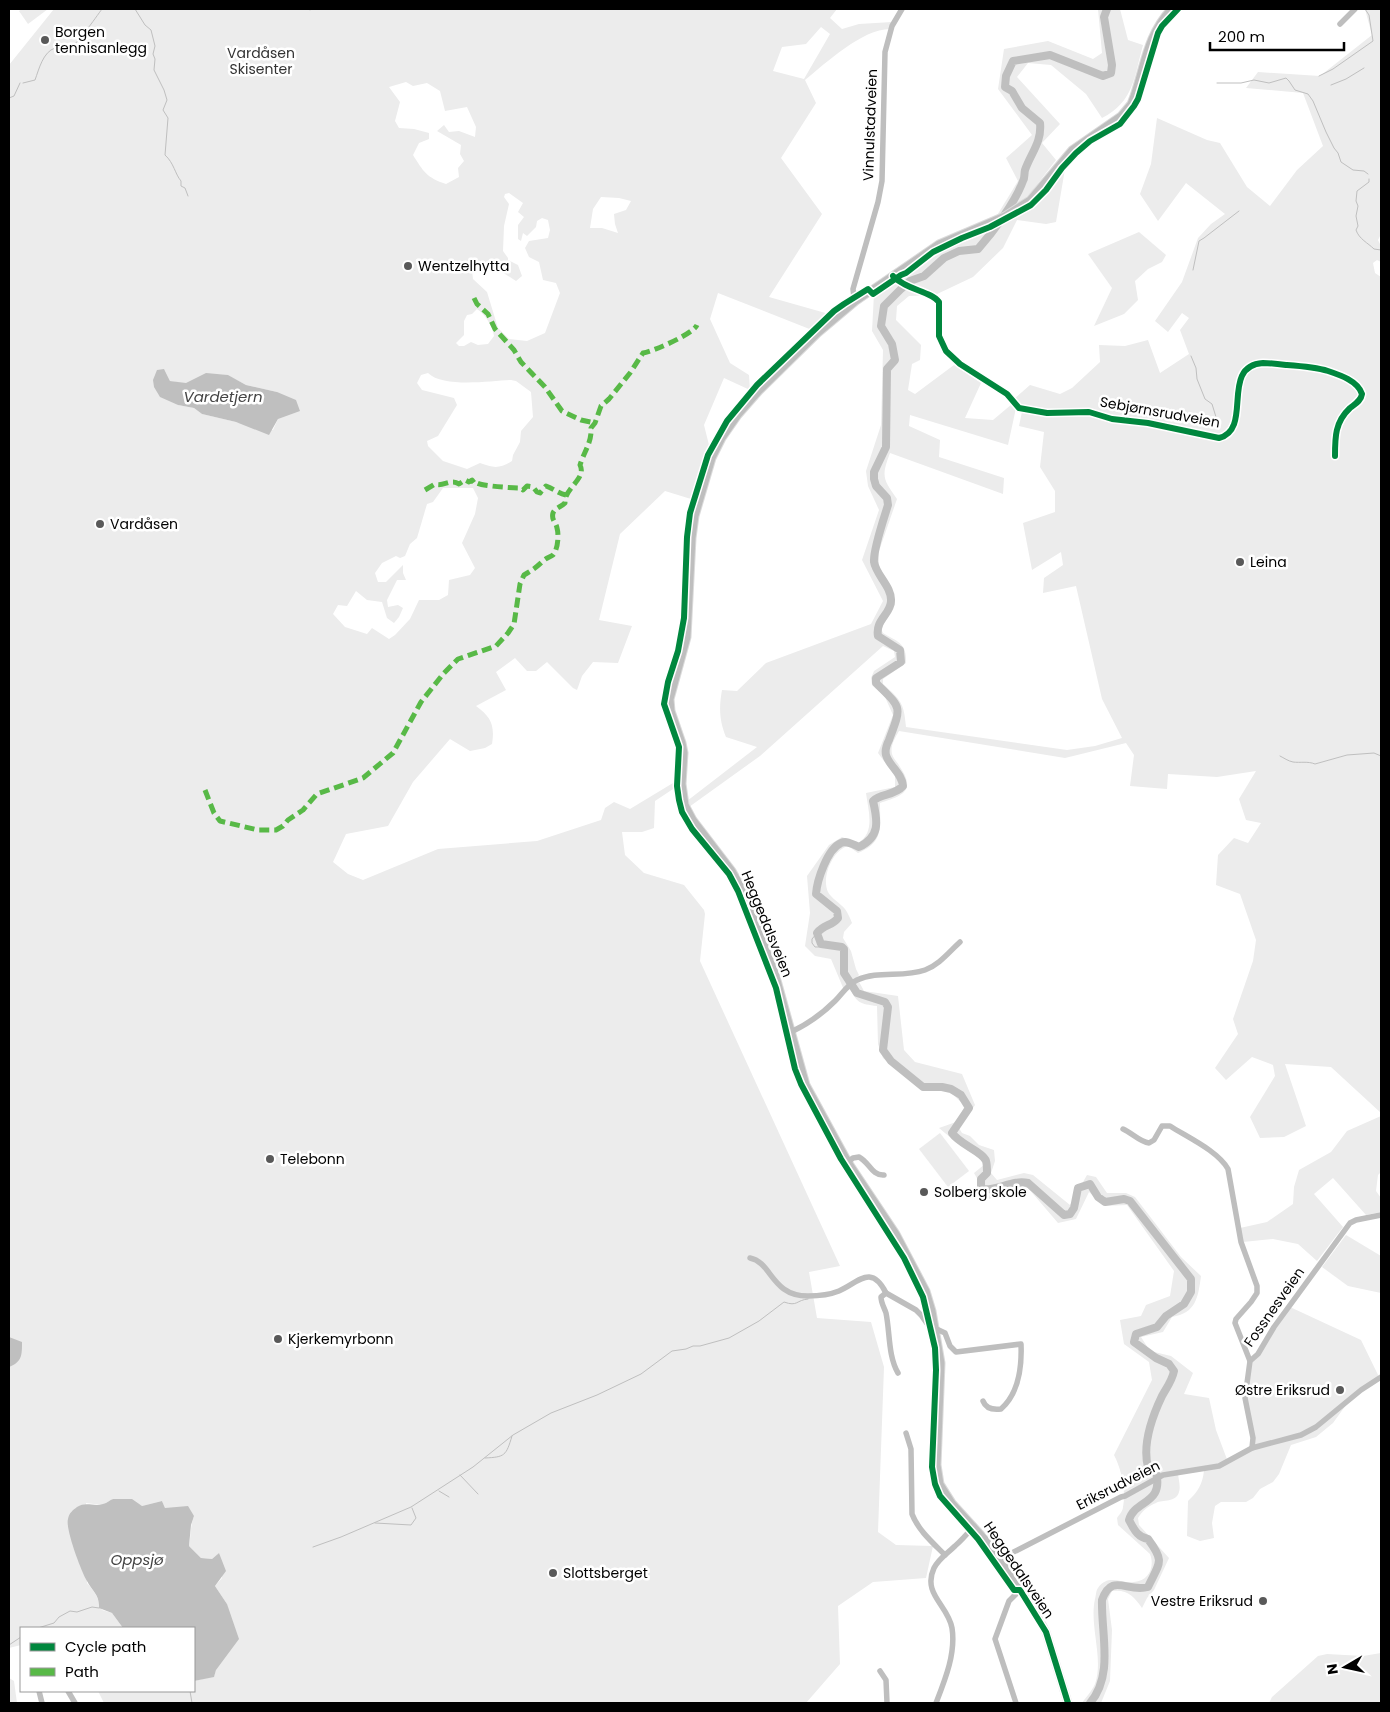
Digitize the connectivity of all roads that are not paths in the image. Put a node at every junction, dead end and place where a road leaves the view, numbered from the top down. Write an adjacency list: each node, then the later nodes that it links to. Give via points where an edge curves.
1 (902, 9): 6 (street, Vinnulstadveien, via 892,26 885,52 882,181 853,289)
2 (1171, 9): 5 (main road, Heggedalsveien, via 1151,38 1134,96 1125,111 1080,143 1030,200 1005,216 939,244)
3 (1355, 9): 4 (street)
4 (1340, 24)
5 (893, 276): 6 (main road, Heggedalsveien); 7 (street, Sebjørnsrudveien, via 939,302 939,336 946,351 1007,394 1019,408 1058,414 1089,412 1219,438 1234,426 1239,382 1250,368 1262,363 1335,373 1358,385 1362,394 1337,425)
6 (856, 301): 9 (main road, Heggedalsveien, via 759,391 732,423 716,449 695,516 686,637 670,700 684,753 682,784 686,805 693,820 738,880 775,972)
7 (1335, 456)
8 (960, 942): 9 (street, via 926,970 868,977 851,984 822,1014)
9 (791, 1032): 11 (main road, Heggedalsveien, via 806,1085)
10 (1124, 1129): 17 (street, via 1149,1143 1162,1126 1170,1126 1217,1155 1228,1168 1241,1242 1257,1286 1257,1294 1235,1323)
11 (848, 1162): 12 (street, via 853,1158 863,1159 876,1173); 16 (main road, Heggedalsveien, via 896,1234 929,1300)
12 (884, 1175)
13 (1381, 1215): 17 (street, Fossnesveien, via 1350,1223)
14 (750, 1258): 15 (street, via 759,1262 785,1290 799,1296 837,1292 865,1277 879,1282)
15 (886, 1293): 16 (street, via 916,1310 928,1325); 18 (street, via 881,1302)
16 (936, 1328): 20 (street, via 945,1333 956,1352 1021,1344 1019,1376 1012,1396 1001,1410 991,1409); 23 (main road, Heggedalsveien, via 941,1373 938,1475 945,1494)
17 (1250, 1361): 22 (street, Fossnesveien, via 1245,1398)
18 (898, 1373)
19 (1381, 1377): 22 (street, Eriksrudveien, via 1301,1435)
20 (983, 1401)
21 (906, 1433): 24 (street, via 911,1449 912,1514)
22 (1252, 1448): 25 (street, Eriksrudveien, via 1219,1466 1169,1473 1157,1478)
23 (974, 1526): 24 (street); 25 (main road, Heggedalsveien)
24 (945, 1555): 31 (street, via 934,1567 931,1585 936,1600 950,1621 953,1641)
25 (1000, 1559): 26 (main road, Heggedalsveien)
26 (1020, 1590): 32 (street, via 1009,1601 995,1639); 33 (main road, Heggedalsveien, via 1046,1632)
27 (880, 1670): 30 (street, via 886,1680)
28 (69, 1692): 29 (street)
29 (75, 1703)
30 (887, 1703)
31 (936, 1703)
32 (1016, 1703)
33 (1068, 1703)

